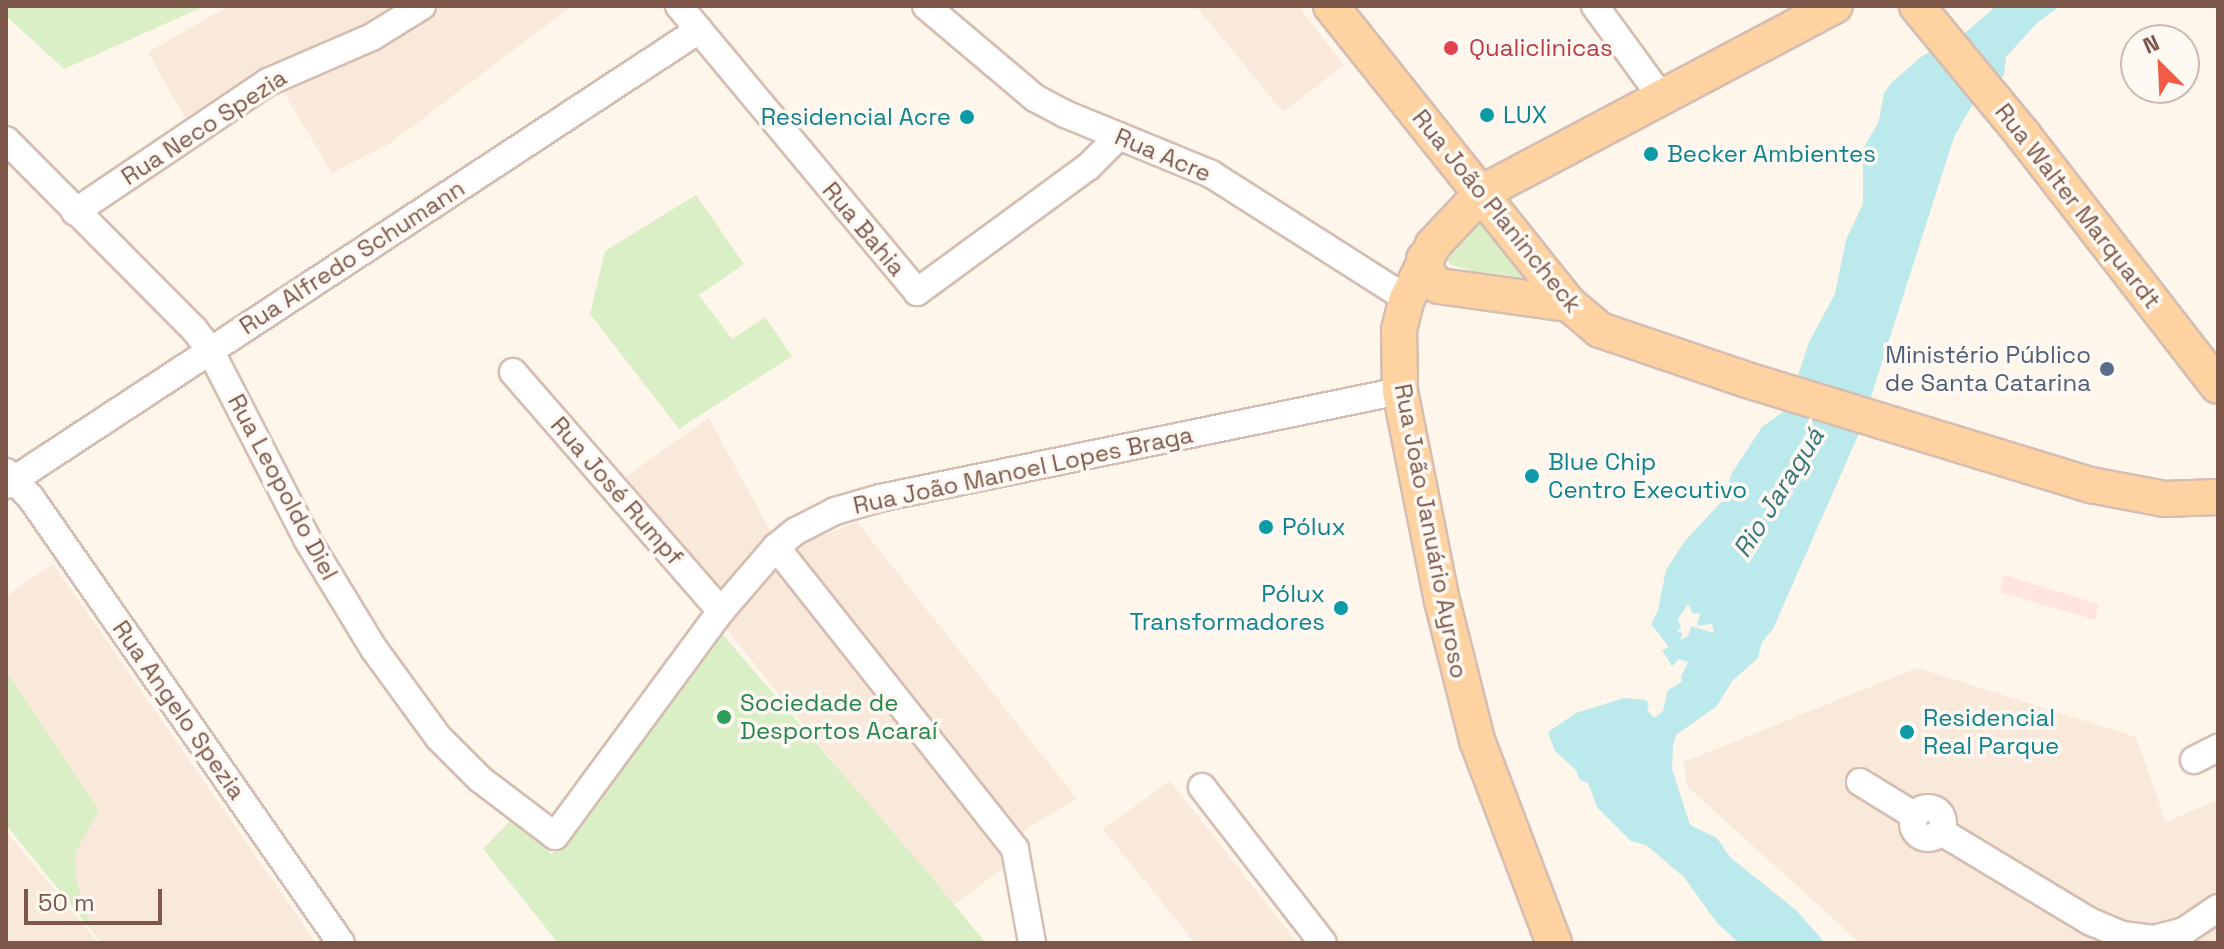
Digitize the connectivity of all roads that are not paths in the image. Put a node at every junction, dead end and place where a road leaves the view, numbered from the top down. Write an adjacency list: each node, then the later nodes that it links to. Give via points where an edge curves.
1 (422, 6): 13 (street, Rua Neco Spezia, via 372,37 268,82)
2 (679, 6): 8 (street, Rua Bahia)
3 (926, 6): 10 (street, Rua Acre, via 1035,98)
4 (1331, 6): 12 (main road, Rua João Planincheck)
5 (1595, 6): 9 (street)
6 (1821, 9): 9 (main road, Rua João Januário Ayroso)
7 (1927, 16): 19 (main road, Rua Walter Marquardt)
8 (699, 30): 10 (street, Rua Bahia, via 917,292 1088,167); 17 (street, Rua Alfredo Schumann)
9 (1660, 95): 12 (main road, Rua João Januário Ayroso)
10 (1119, 136): 15 (street, Rua Acre, via 1211,174)
11 (6, 140): 13 (street, Rua Leopoldo Diel)
12 (1483, 192): 14 (main road, Rua João Januário Ayroso); 16 (main road, Rua João Planincheck)
13 (75, 212): 17 (street, Rua Leopoldo Diel)
14 (1424, 259): 15 (main road, Rua João Januário Ayroso); 16 (main road, via 1439,286)
15 (1407, 299): 20 (main road, Rua João Januário Ayroso, via 1399,330)
16 (1569, 304): 22 (main road, Rua João Planincheck, via 1615,336 1995,456 2131,495)
17 (210, 350): 21 (street, Rua Alfredo Schumann); 29 (street, Rua Leopoldo Diel, via 307,539 374,649 439,738 480,779)
18 (513, 372): 24 (street, Rua José Rumpf)
19 (2218, 386)
20 (1400, 391): 23 (street, Rua João Manoel Lopes Braga, via 880,498 835,511); 34 (main road, Rua João Januário Ayroso, via 1465,697 1494,789)
21 (9, 479): 31 (street, Rua Angelo Spezia)
22 (2215, 495)
23 (776, 547): 24 (street, Rua João Manoel Lopes Braga); 32 (street, via 1015,849)
24 (721, 611): 29 (street, Rua João Manoel Lopes Braga)
25 (2218, 748): 26 (street)
26 (2194, 760)
27 (1860, 782): 30 (street, via 1915,816 1913,827 1920,836 1931,838 1940,831 2089,921 2122,935 2154,939 2184,931)
28 (1202, 787): 33 (street)
29 (555, 836)
30 (2218, 908)
31 (341, 943)
32 (1032, 943)
33 (1323, 943)
34 (1554, 943)

